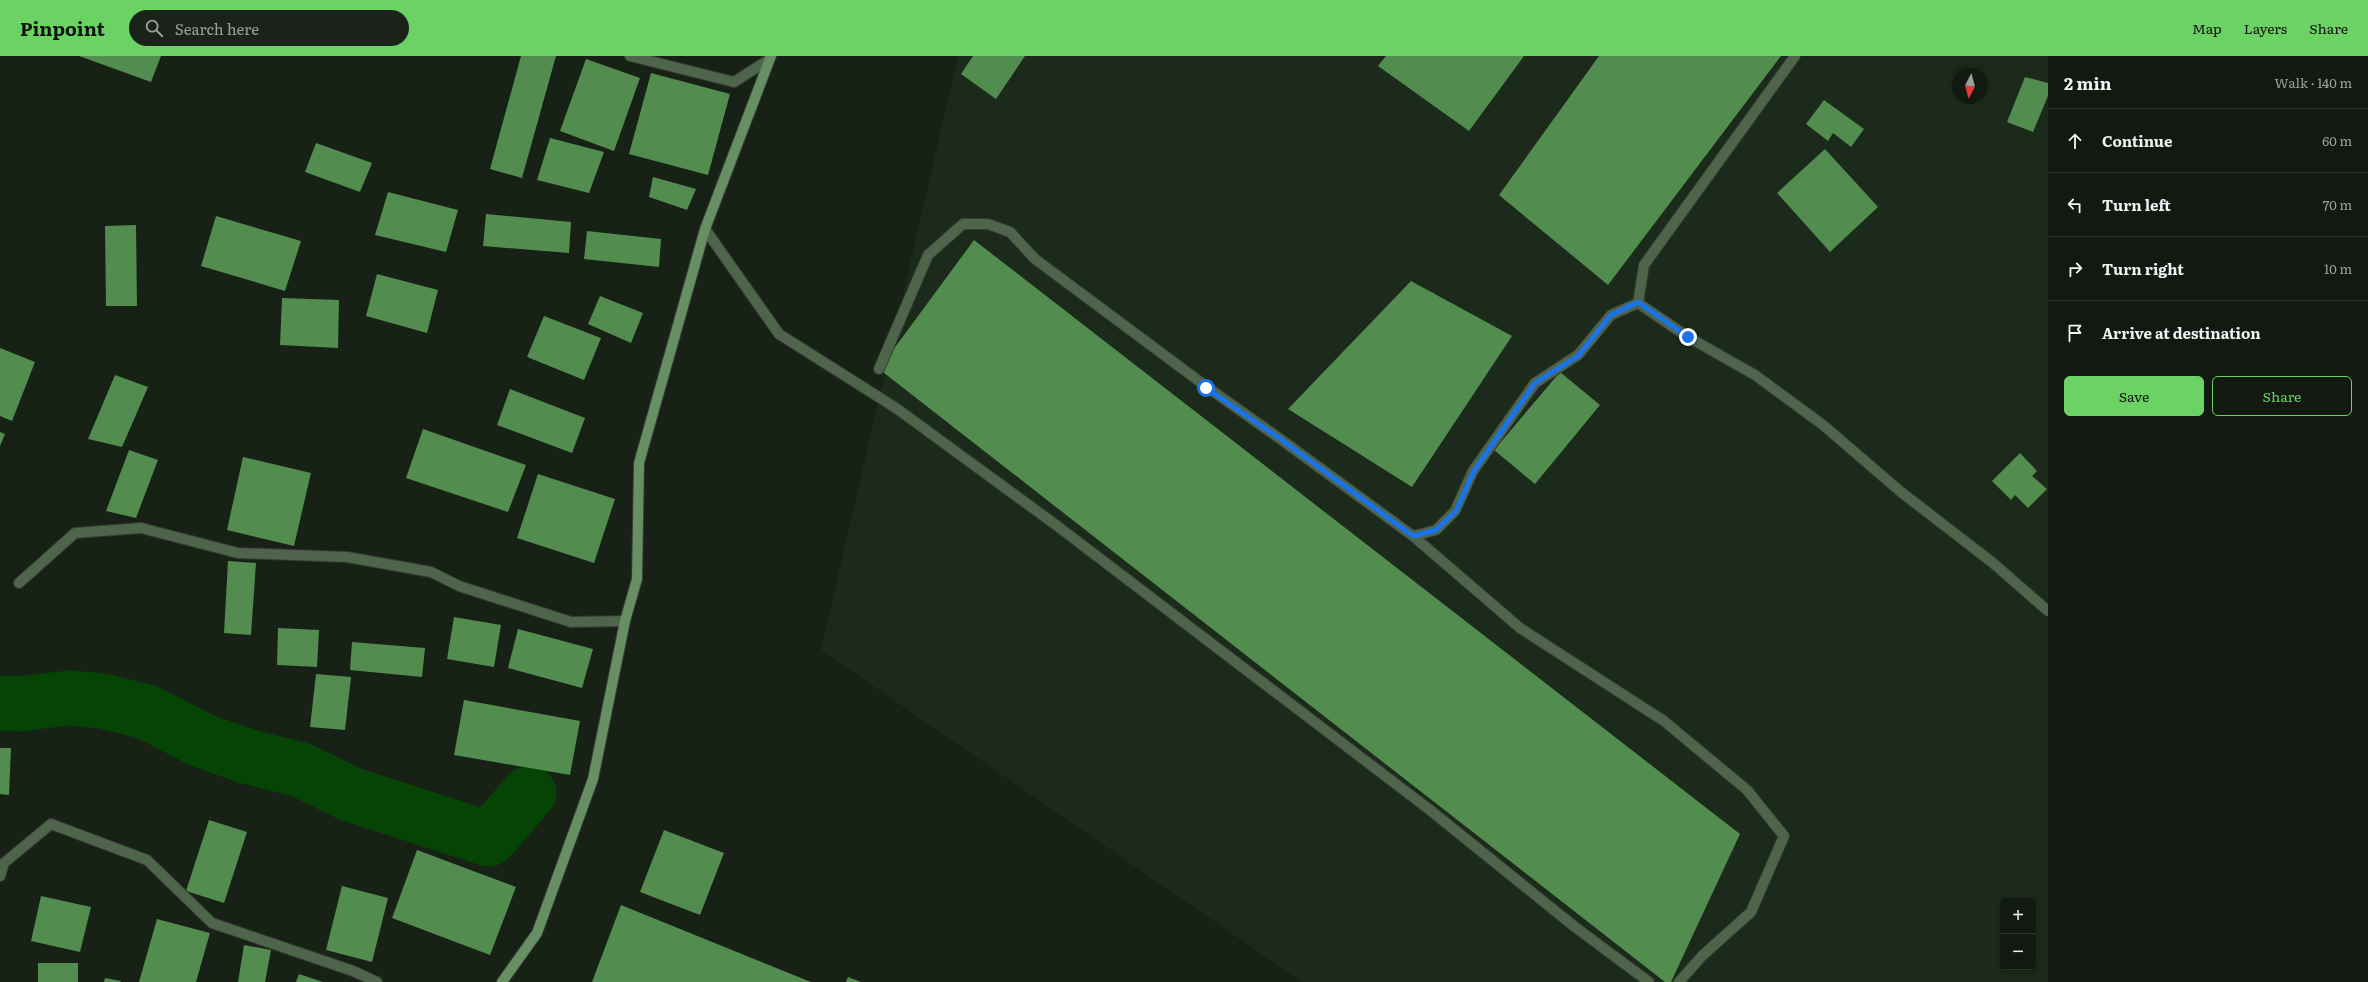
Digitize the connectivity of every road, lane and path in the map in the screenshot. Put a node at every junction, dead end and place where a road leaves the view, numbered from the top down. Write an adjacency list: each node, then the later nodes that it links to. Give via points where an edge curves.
1 (630, 56): 3 (street, via 734,82)
2 (1795, 56): 5 (street, via 1644,265)
3 (771, 57): 4 (main road)
4 (705, 230): 10 (main road, via 639,463 637,579); 14 (street, via 779,334 896,408 1056,525 1430,810 1575,928)
5 (1638, 302): 7 (street, via 1611,315 1578,356 1535,383 1474,471 1456,511 1436,530); 9 (street, via 1688,337 1755,375 1823,425)
6 (879, 370): 7 (street, via 928,255 963,224 988,224 1010,232 1035,259 1206,388)
7 (1413, 536): 15 (street, via 1520,628 1664,721 1747,790 1784,836 1751,912 1702,956)
8 (19, 583): 10 (street, via 75,533 141,528 238,553 347,557 430,572 459,586 571,622)
9 (2048, 611)
10 (625, 621): 13 (main road, via 593,779 537,933)
11 (0, 876): 12 (street, via 4,863 51,824 147,860 212,923)
12 (378, 982)
13 (502, 982)
14 (1649, 982)
15 (1679, 982)

